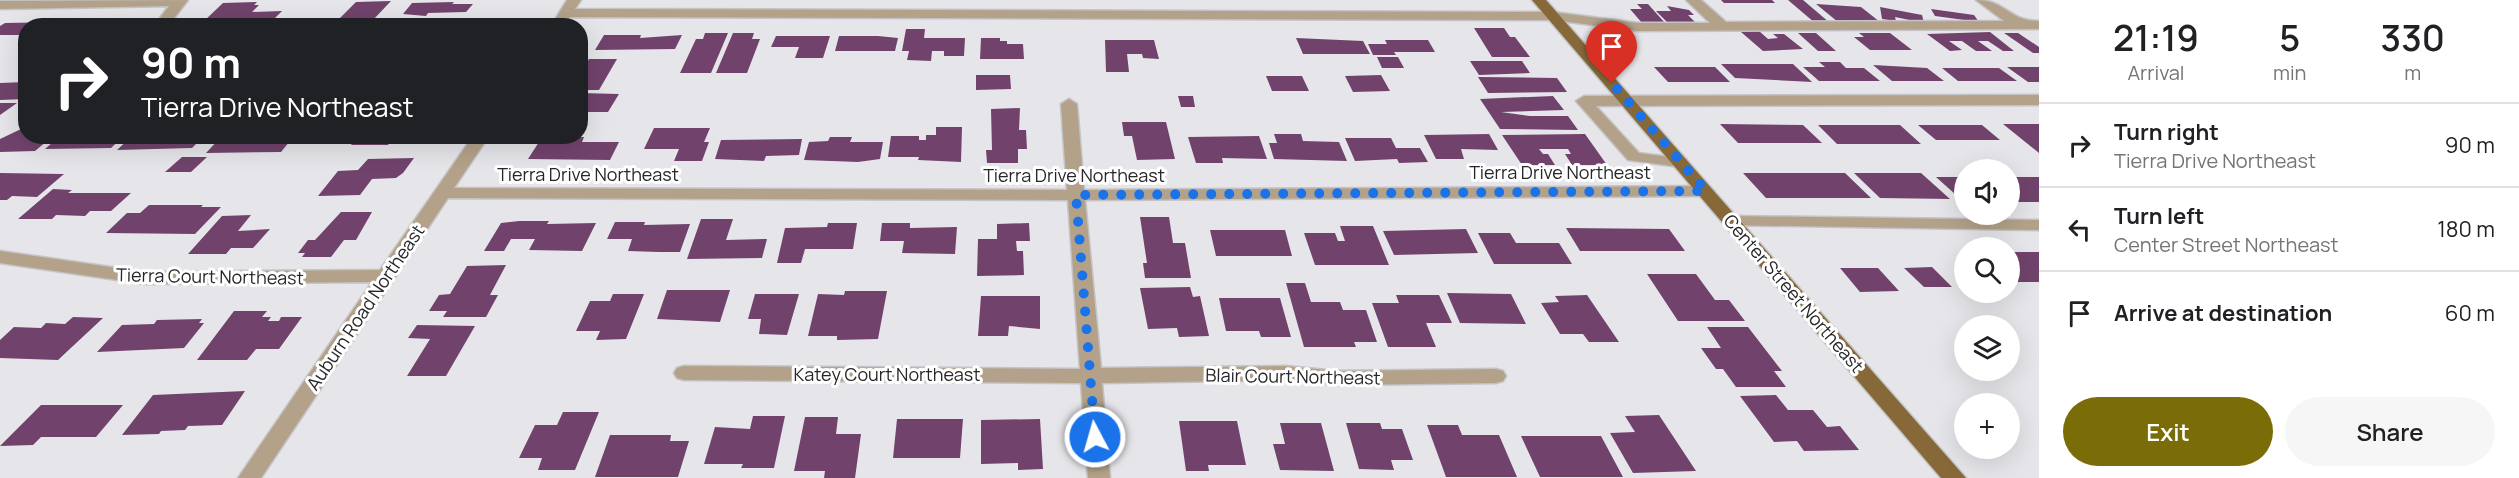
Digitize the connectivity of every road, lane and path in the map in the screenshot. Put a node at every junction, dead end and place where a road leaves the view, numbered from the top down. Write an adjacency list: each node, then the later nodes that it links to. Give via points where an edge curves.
1 (574, 0): 8 (street)
2 (1059, 0): 9 (street)
3 (1539, 0): 10 (main road, Center Street Northeast)
4 (1693, 0): 15 (street)
5 (1983, 0): 13 (street)
6 (180, 1): 7 (street); 11 (street)
7 (0, 5)
8 (566, 13): 9 (street); 12 (street)
9 (1059, 15): 10 (street)
10 (1553, 16): 15 (street, via 1620,26); 16 (main road, Center Street Northeast)
11 (166, 18)
12 (563, 18)
13 (2019, 25): 14 (street); 15 (street)
14 (2039, 25)
15 (1723, 27)
16 (1626, 100): 17 (street); 20 (main road, Center Street Northeast); 20 (street, via 1584,101 1634,157)
17 (2039, 100)
18 (1069, 104): 23 (street)
19 (476, 144): 22 (street, Auburn Road Northeast)
20 (1680, 162): 21 (main road, Center Street Northeast)
21 (1706, 191): 23 (street, Tierra Drive Northeast); 24 (main road, Center Street Northeast)
22 (443, 193): 23 (street, Tierra Drive Northeast); 27 (street, Auburn Road Northeast)
23 (1076, 195): 29 (street)
24 (1731, 221): 25 (street); 33 (main road, Center Street Northeast)
25 (2039, 225)
26 (0, 257): 27 (street, Tierra Court Northeast, via 28,258 135,278)
27 (385, 276): 31 (street, Auburn Road Northeast)
28 (684, 373): 29 (street, Katey Court Northeast)
29 (1089, 376): 30 (street, Blair Court Northeast); 32 (street)
30 (1496, 376)
31 (249, 478)
32 (1099, 478)
33 (1955, 478)

